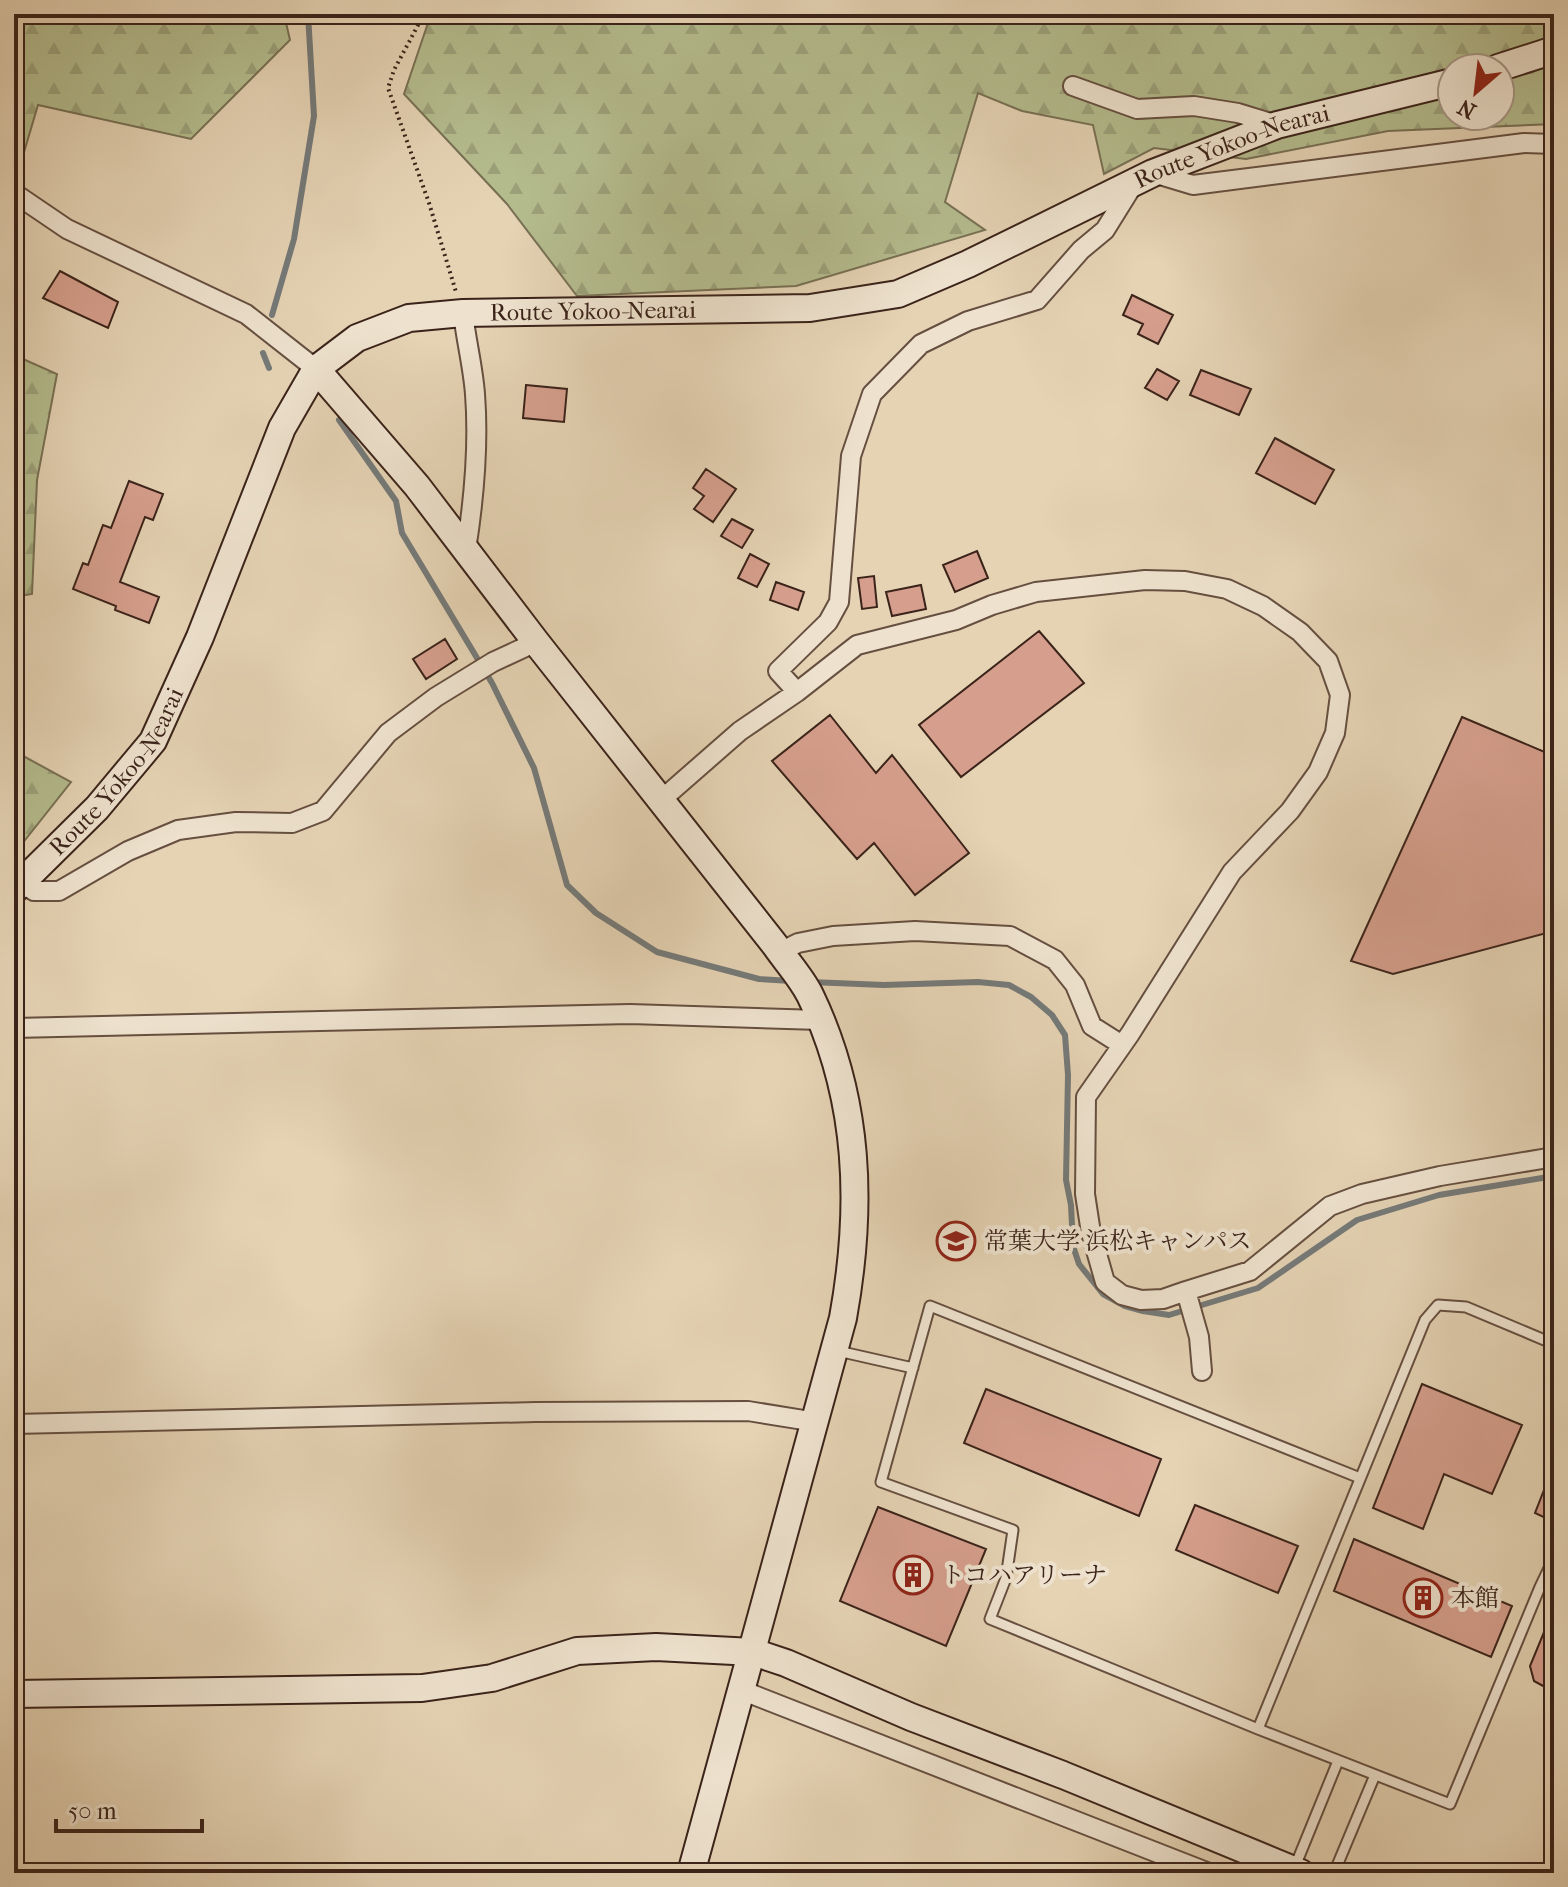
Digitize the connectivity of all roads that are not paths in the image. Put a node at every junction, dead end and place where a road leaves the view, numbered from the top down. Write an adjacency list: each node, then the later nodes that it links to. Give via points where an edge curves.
1 (1554, 50): 2 (street)
2 (1516, 62)
3 (1073, 86): 5 (street, via 1137,109 1194,106)
4 (1436, 86): 5 (street, Route Yokoo-Nearai)
5 (1277, 125): 7 (street, Route Yokoo-Nearai)
6 (1554, 144): 7 (street, via 1524,143 1193,185)
7 (1143, 179): 9 (street, Route Yokoo-Nearai, via 898,294 810,308); 13 (street, via 1105,230 1037,300 968,321 921,344 872,394 851,456 839,602 828,622 778,671)
8 (14, 193): 10 (street, via 67,229 246,314)
9 (463, 313): 10 (street, Route Yokoo-Nearai, via 409,318 357,338); 11 (street, via 477,428)
10 (316, 369): 11 (street); 15 (street, Route Yokoo-Nearai, via 282,428 153,741 97,808)
11 (466, 550): 12 (street)
12 (536, 642): 14 (street); 15 (street, via 436,697 388,733 323,811 292,823 236,822 178,830 128,851 59,891)
13 (797, 692): 14 (street, via 740,731); 19 (street, via 857,645 956,620 1036,592 1145,580 1227,589 1300,632 1328,661 1340,695 1335,733 1318,772 1290,811 1232,872)
14 (660, 801): 16 (street)
15 (18, 887)
16 (780, 952): 17 (street); 19 (street, via 833,936 915,931 1010,936 1055,960 1075,985 1092,1026)
17 (820, 1020): 18 (street, via 630,1014); 23 (street, via 832,1046 855,1156 854,1262)
18 (14, 1028)
19 (1122, 1045): 21 (street, via 1086,1097 1085,1194 1091,1233 1105,1282 1122,1295 1141,1300)
20 (1554, 1157): 21 (street, via 1440,1176 1330,1206 1250,1271)
21 (1188, 1297): 25 (street)
22 (1554, 1344): 28 (lane, via 1466,1307 1438,1305 1425,1320)
23 (834, 1351): 24 (lane); 26 (street)
24 (913, 1368): 28 (lane, via 930,1306); 33 (lane, via 881,1482 1013,1530 1006,1578 990,1619)
25 (1202, 1371)
26 (816, 1422): 27 (street, via 733,1411); 30 (street)
27 (14, 1424)
28 (1360, 1478): 33 (lane)
29 (1554, 1564): 35 (lane, via 1450,1804)
30 (753, 1652): 31 (street); 32 (street, via 656,1647 577,1651 492,1678 422,1688); 36 (street)
31 (741, 1690): 37 (street); 38 (street)
32 (14, 1694)
33 (1258, 1729): 34 (lane)
34 (1338, 1761): 35 (lane); 36 (lane)
35 (1375, 1775): 39 (lane)
36 (1298, 1871)
37 (691, 1873)
38 (1209, 1873)
39 (1334, 1873)

